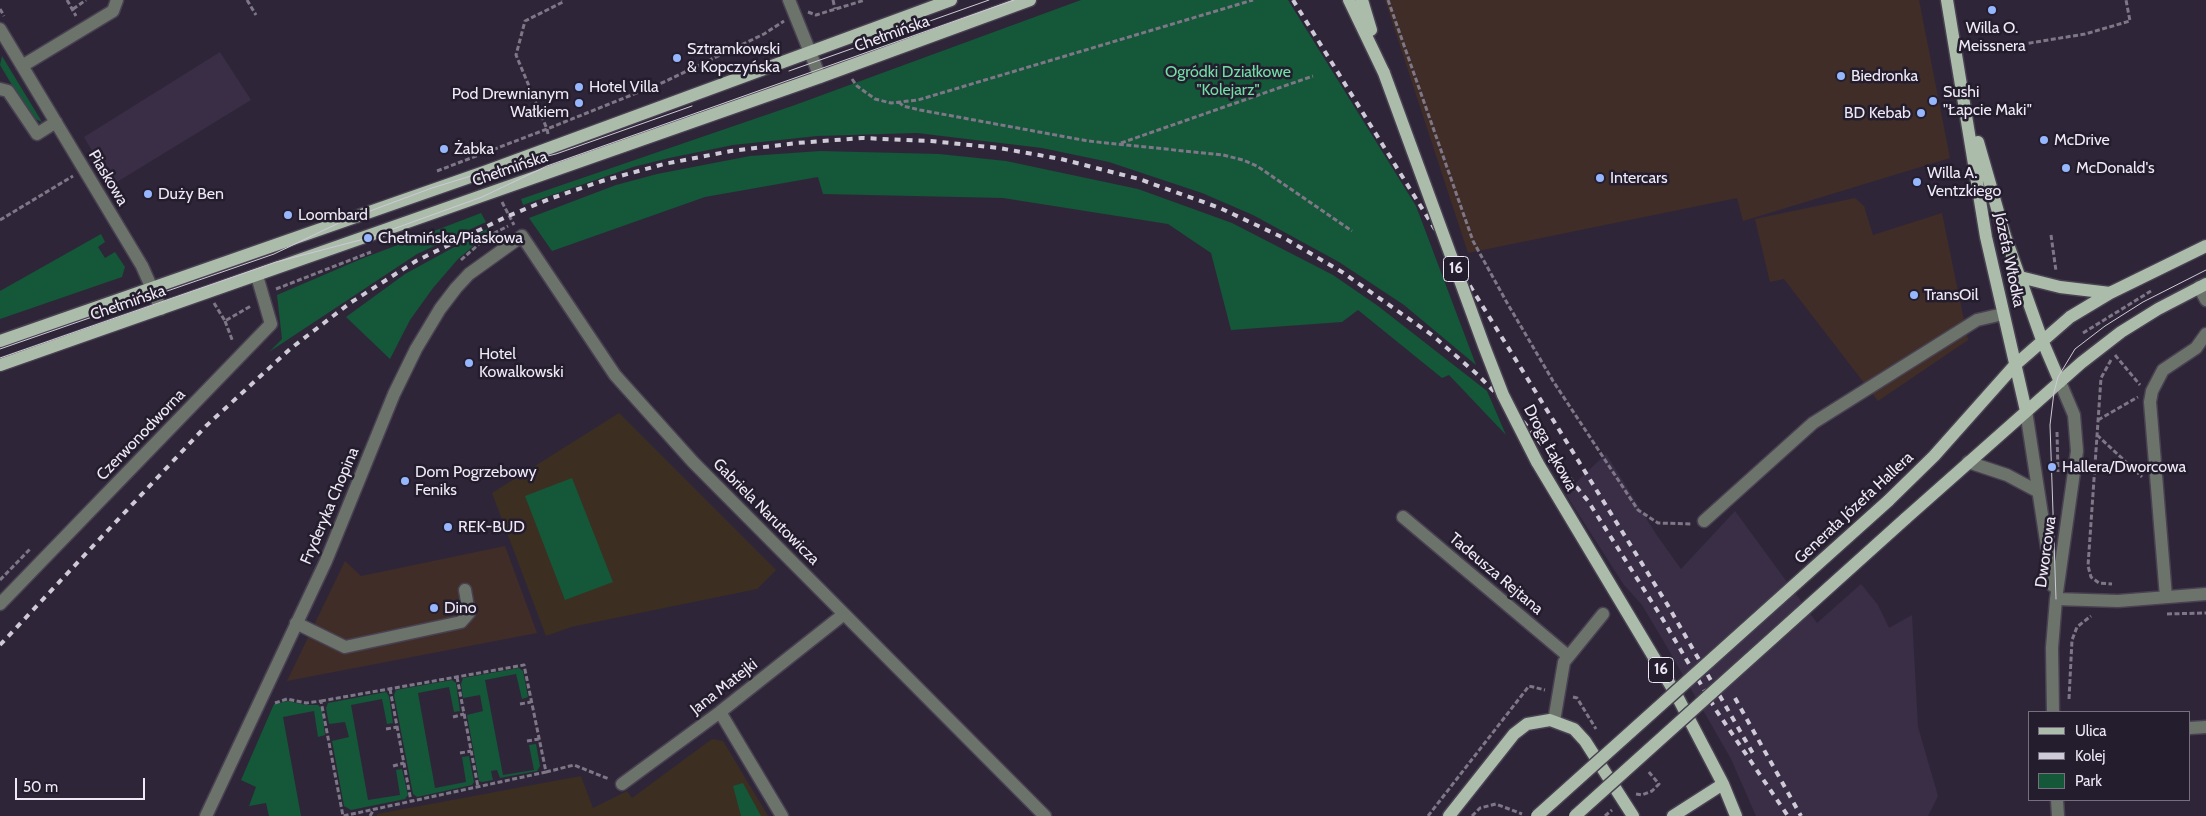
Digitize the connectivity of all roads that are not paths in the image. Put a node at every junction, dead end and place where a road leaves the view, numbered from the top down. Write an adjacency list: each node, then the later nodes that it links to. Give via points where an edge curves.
1 (117, 0): 10 (street, via 113,11)
2 (789, 0): 9 (street)
3 (951, 0): 9 (main road, Chełmińska)
4 (1030, 0): 12 (main road, Chełmińska)
5 (1350, 0): 11 (main road, Droga Łąkowa / 16)
6 (1362, 0): 11 (main road, Droga Łąkowa / 16)
7 (1947, 0): 13 (main road, Józefa Włodka)
8 (0, 29): 10 (street, Piaskowa)
9 (810, 51): 12 (street); 21 (main road, Chełmińska, via 544,150)
10 (22, 66): 15 (street, Piaskowa)
11 (1384, 73): 52 (main road, Droga Łąkowa / 16, bridge, via 1503,395 1537,462 1677,696)
12 (820, 77): 18 (main road, Chełmińska)
13 (1962, 84): 19 (main road, Józefa Włodka, via 2005,236); 25 (main road, Józefa Włodka, via 1986,237)
14 (0, 89): 15 (street, via 8,91 37,134)
15 (56, 122): 21 (street, Piaskowa)
16 (522, 236): 42 (street, Gabriela Narutowicza, via 615,375 694,462); 44 (street, Fryderyka Chopina, via 469,274 440,309 421,341 394,394 326,561)
17 (2206, 246): 22 (main road, Generała Józefa Hallera)
18 (257, 276): 24 (main road, Chełmińska); 41 (street, Czerwonodworna, via 271,324)
19 (2020, 277): 22 (main road, via 2060,287); 27 (main road, Józefa Włodka)
20 (2202, 286): 23 (street); 31 (main road, via 2121,332)
21 (153, 288): 24 (street, Piaskowa); 28 (main road, Chełmińska)
22 (2110, 293): 27 (main road, Generała Józefa Hallera, via 2070,317)
23 (2206, 300)
24 (161, 309): 29 (main road, Chełmińska)
25 (2003, 314): 30 (main road, Józefa Włodka); 36 (street, via 1977,320 1813,423)
26 (2206, 334): 39 (street, via 2196,348 2163,370 2150,402)
27 (2042, 340): 30 (main road, Generała Józefa Hallera); 31 (main road, Józefa Włodka)
28 (0, 341)
29 (0, 365)
30 (2016, 366): 32 (main road, Józefa Włodka); 58 (main road, Generała Józefa Hallera, bridge, via 1888,501)
31 (2060, 382): 32 (main road); 40 (street, Dworcowa, via 2074,415 2077,451)
32 (2026, 411): 33 (main road); 34 (street, Dworcowa)
33 (1968, 462): 34 (street, via 2007,475); 59 (main road, bridge)
34 (2037, 491): 40 (street, Dworcowa)
35 (1403, 517): 45 (street, Tadeusza Rejtana)
36 (1704, 521)
37 (464, 590): 44 (street, via 469,613 461,622 345,647)
38 (2206, 594): 39 (street)
39 (2166, 597): 40 (street, via 2118,601)
40 (2056, 599): 46 (street, via 2052,648)
41 (0, 604)
42 (844, 614): 47 (street, Jana Matejki); 56 (street, Gabriela Narutowicza)
43 (1603, 614): 45 (street)
44 (296, 623): 54 (street, Fryderyka Chopina)
45 (1568, 656): 48 (street, via 1561,672)
46 (2053, 711)
47 (720, 712): 51 (street, Jana Matejki); 55 (street)
48 (1554, 721): 57 (main road, via 1527,724 1514,734); 60 (main road, via 1574,729 1585,741)
49 (2206, 727): 50 (street)
50 (2191, 728)
51 (622, 784)
52 (1723, 784): 61 (main road); 62 (main road, Droga Łąkowa / 16)
53 (2057, 801): 63 (street)
54 (206, 816)
55 (782, 816)
56 (1045, 816)
57 (1449, 816)
58 (1537, 816)
59 (1575, 816)
60 (1632, 816)
61 (1673, 816)
62 (1736, 816)
63 (2058, 816)

